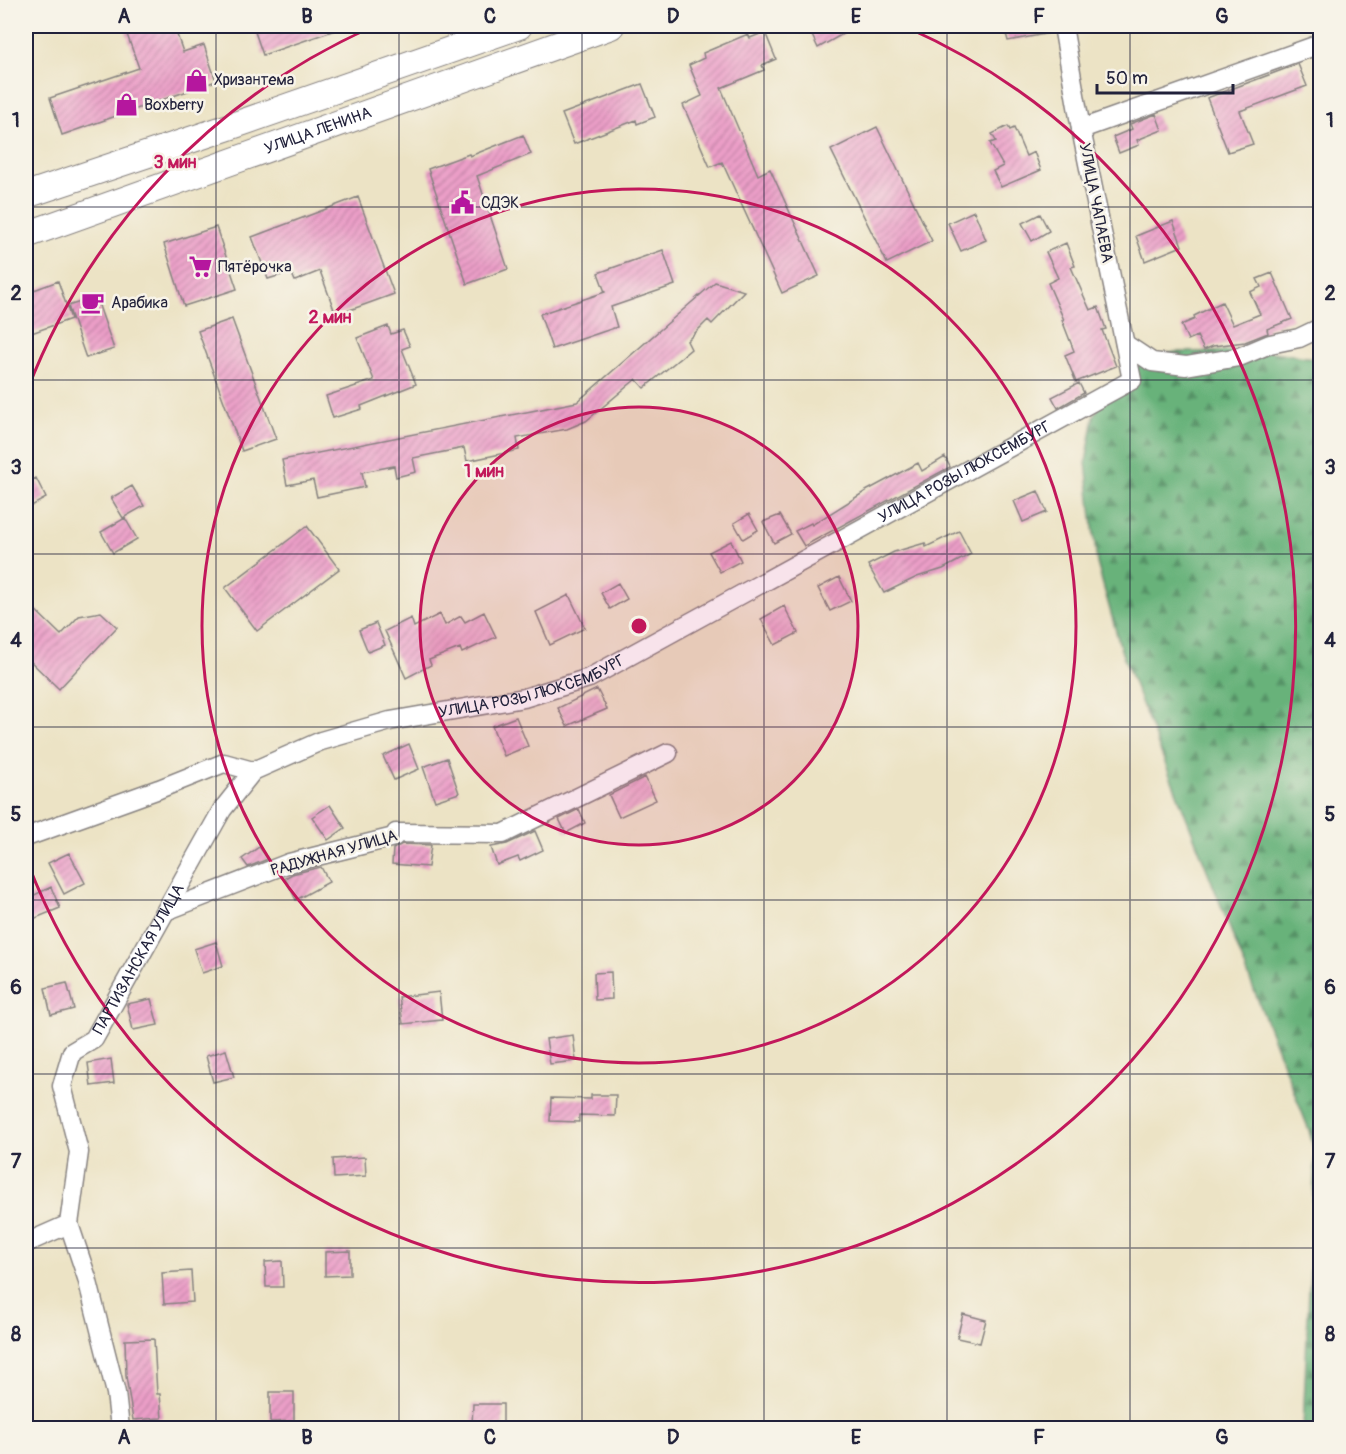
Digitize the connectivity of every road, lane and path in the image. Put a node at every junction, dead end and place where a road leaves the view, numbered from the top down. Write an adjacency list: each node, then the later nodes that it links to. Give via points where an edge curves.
1 (519, 26): 5 (main road, УЛИЦА ЛЕНИНА)
2 (611, 26): 7 (main road, УЛИЦА ЛЕНИНА)
3 (1063, 26): 6 (street, УЛИЦА ЧАПАЕВА)
4 (1320, 44): 6 (street)
5 (232, 126): 7 (main road); 8 (main road, УЛИЦА ЛЕНИНА)
6 (1081, 129): 11 (street, УЛИЦА ЧАПАЕВА)
7 (242, 158): 9 (main road, УЛИЦА ЛЕНИНА)
8 (26, 195)
9 (26, 235)
10 (1320, 328): 11 (street, via 1239,357 1186,366 1152,362)
11 (1125, 344): 12 (street, УЛИЦА ЧАПАЕВА)
12 (1132, 380): 14 (street, УЛИЦА РОЗЫ ЛЮКСЕМБУРГ, via 589,678 524,698 390,721 321,741)
13 (668, 753): 16 (street, РАДУЖНАЯ УЛИЦА, via 503,834 396,833 394,837 289,863)
14 (253, 771): 15 (street, via 224,763); 16 (street, ПАРТИЗАНСКАЯ УЛИЦА, via 222,810)
15 (26, 837)
16 (168, 910): 17 (street, ПАРТИЗАНСКАЯ УЛИЦА, via 94,1039 72,1052 62,1086 78,1152)
17 (69, 1224): 18 (street); 19 (street, ПАРТИЗАНСКАЯ УЛИЦА, via 87,1278 116,1394)
18 (26, 1243)
19 (120, 1428)

